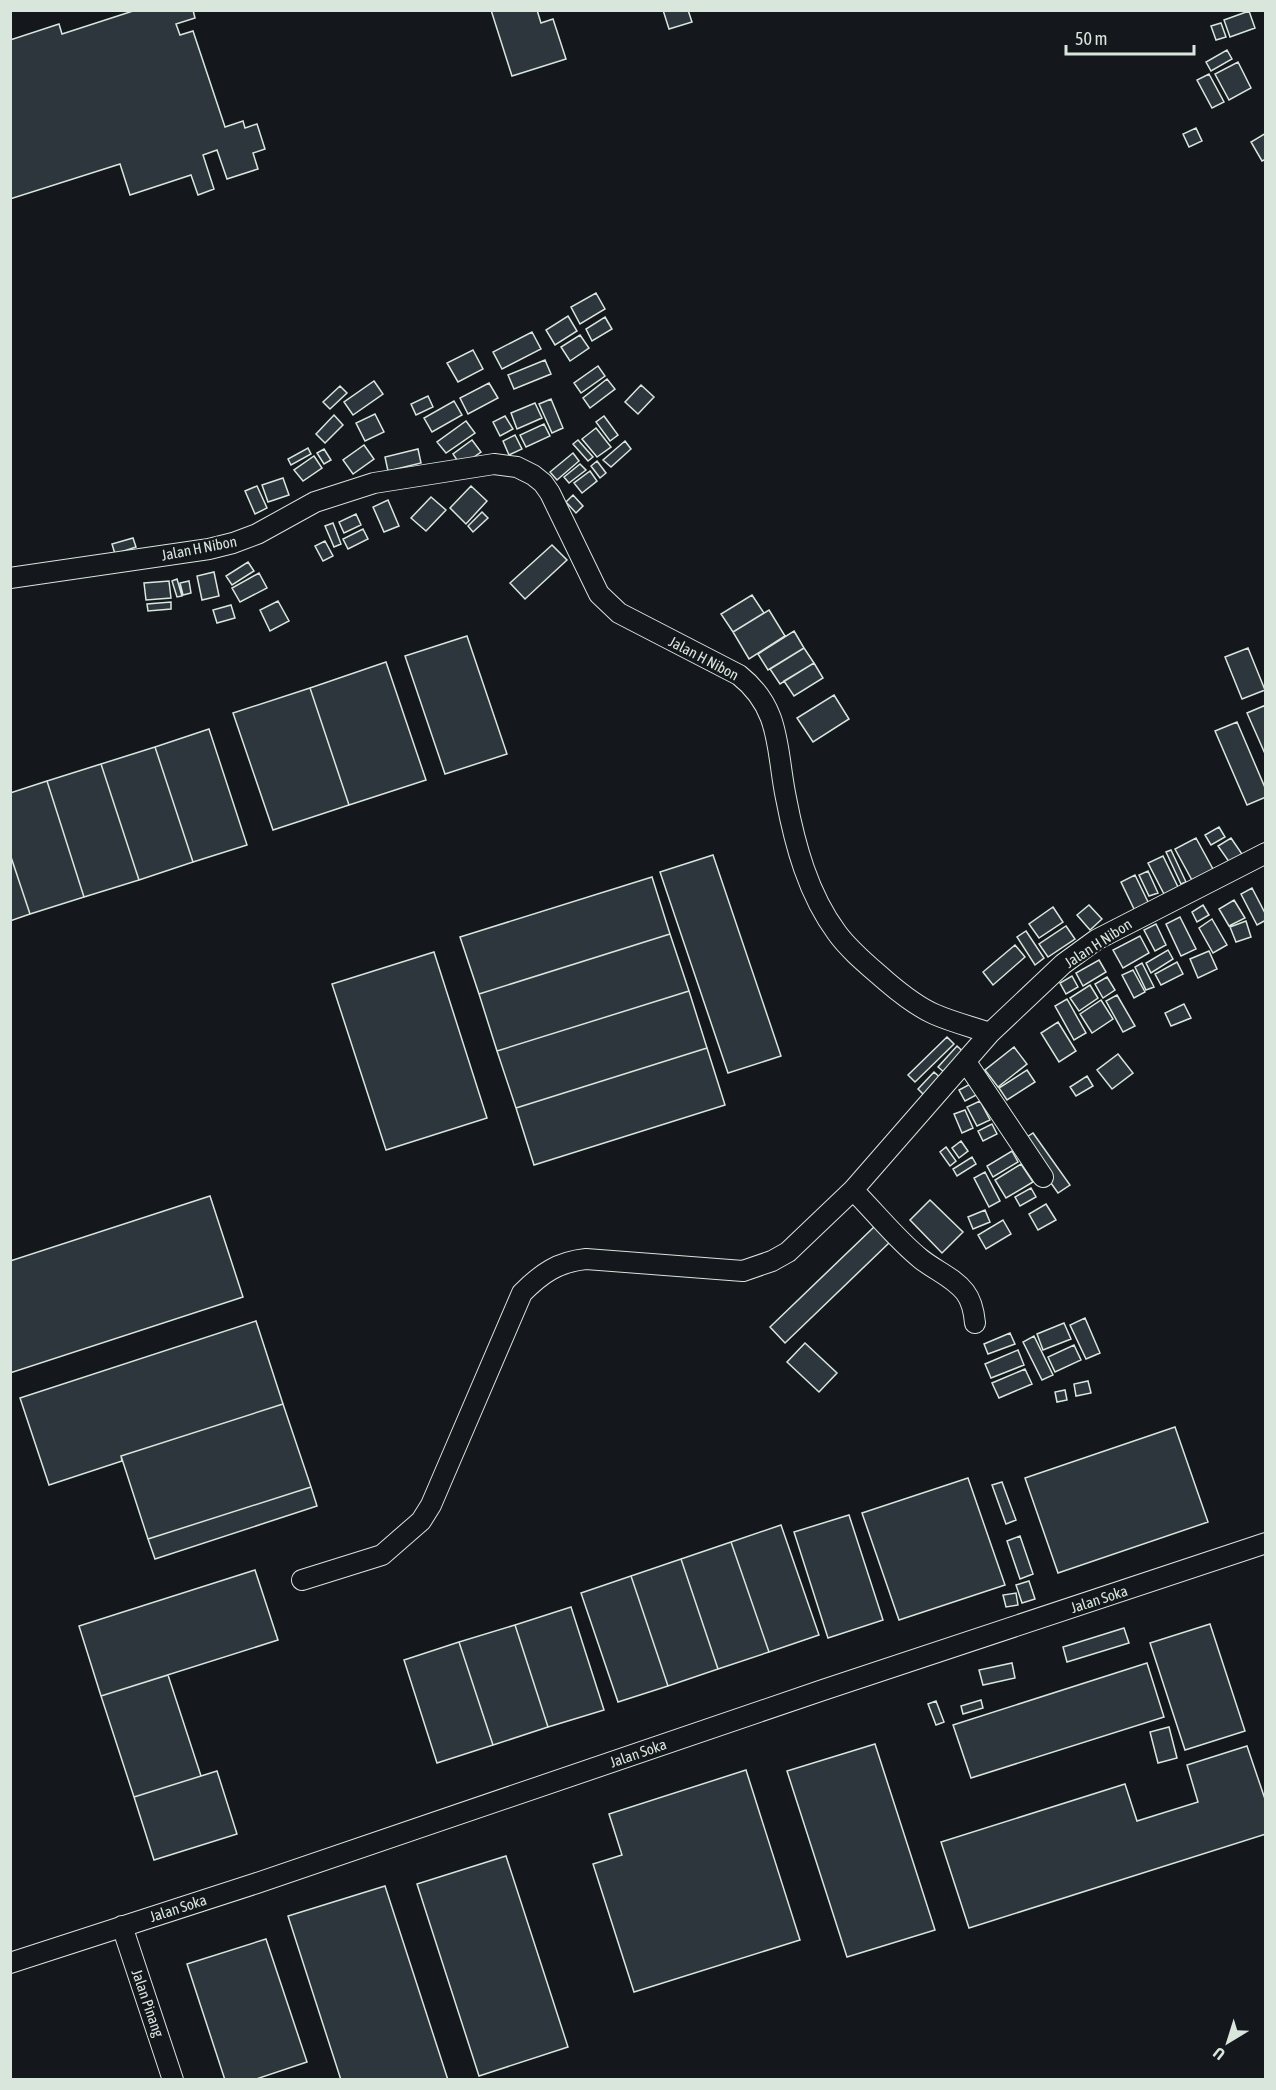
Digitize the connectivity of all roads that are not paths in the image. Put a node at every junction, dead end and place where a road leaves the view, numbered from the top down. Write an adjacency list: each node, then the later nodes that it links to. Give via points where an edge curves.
1 (10, 578): 3 (street, Jalan H Nibon, via 233,543 305,507 374,483 494,464 517,467 538,479 550,493 594,584 608,604 739,675 762,698 778,744 799,854 818,901 837,933 864,962 911,1001 933,1014)
2 (1266, 853): 3 (street, Jalan H Nibon, via 1096,940 1063,964)
3 (990, 1033): 4 (street)
4 (966, 1062): 5 (street); 6 (street)
5 (1043, 1178)
6 (853, 1190): 7 (street, via 919,1258 960,1286 973,1307); 9 (street, via 788,1252 751,1269 586,1259 568,1261 537,1278 522,1293 421,1521 382,1555)
7 (975, 1323)
8 (1266, 1543): 10 (street, Jalan Soka)
9 (302, 1580)
10 (122, 1926): 11 (street, Jalan Soka); 12 (street, Jalan Pinang)
11 (10, 1964)
12 (173, 2079)

